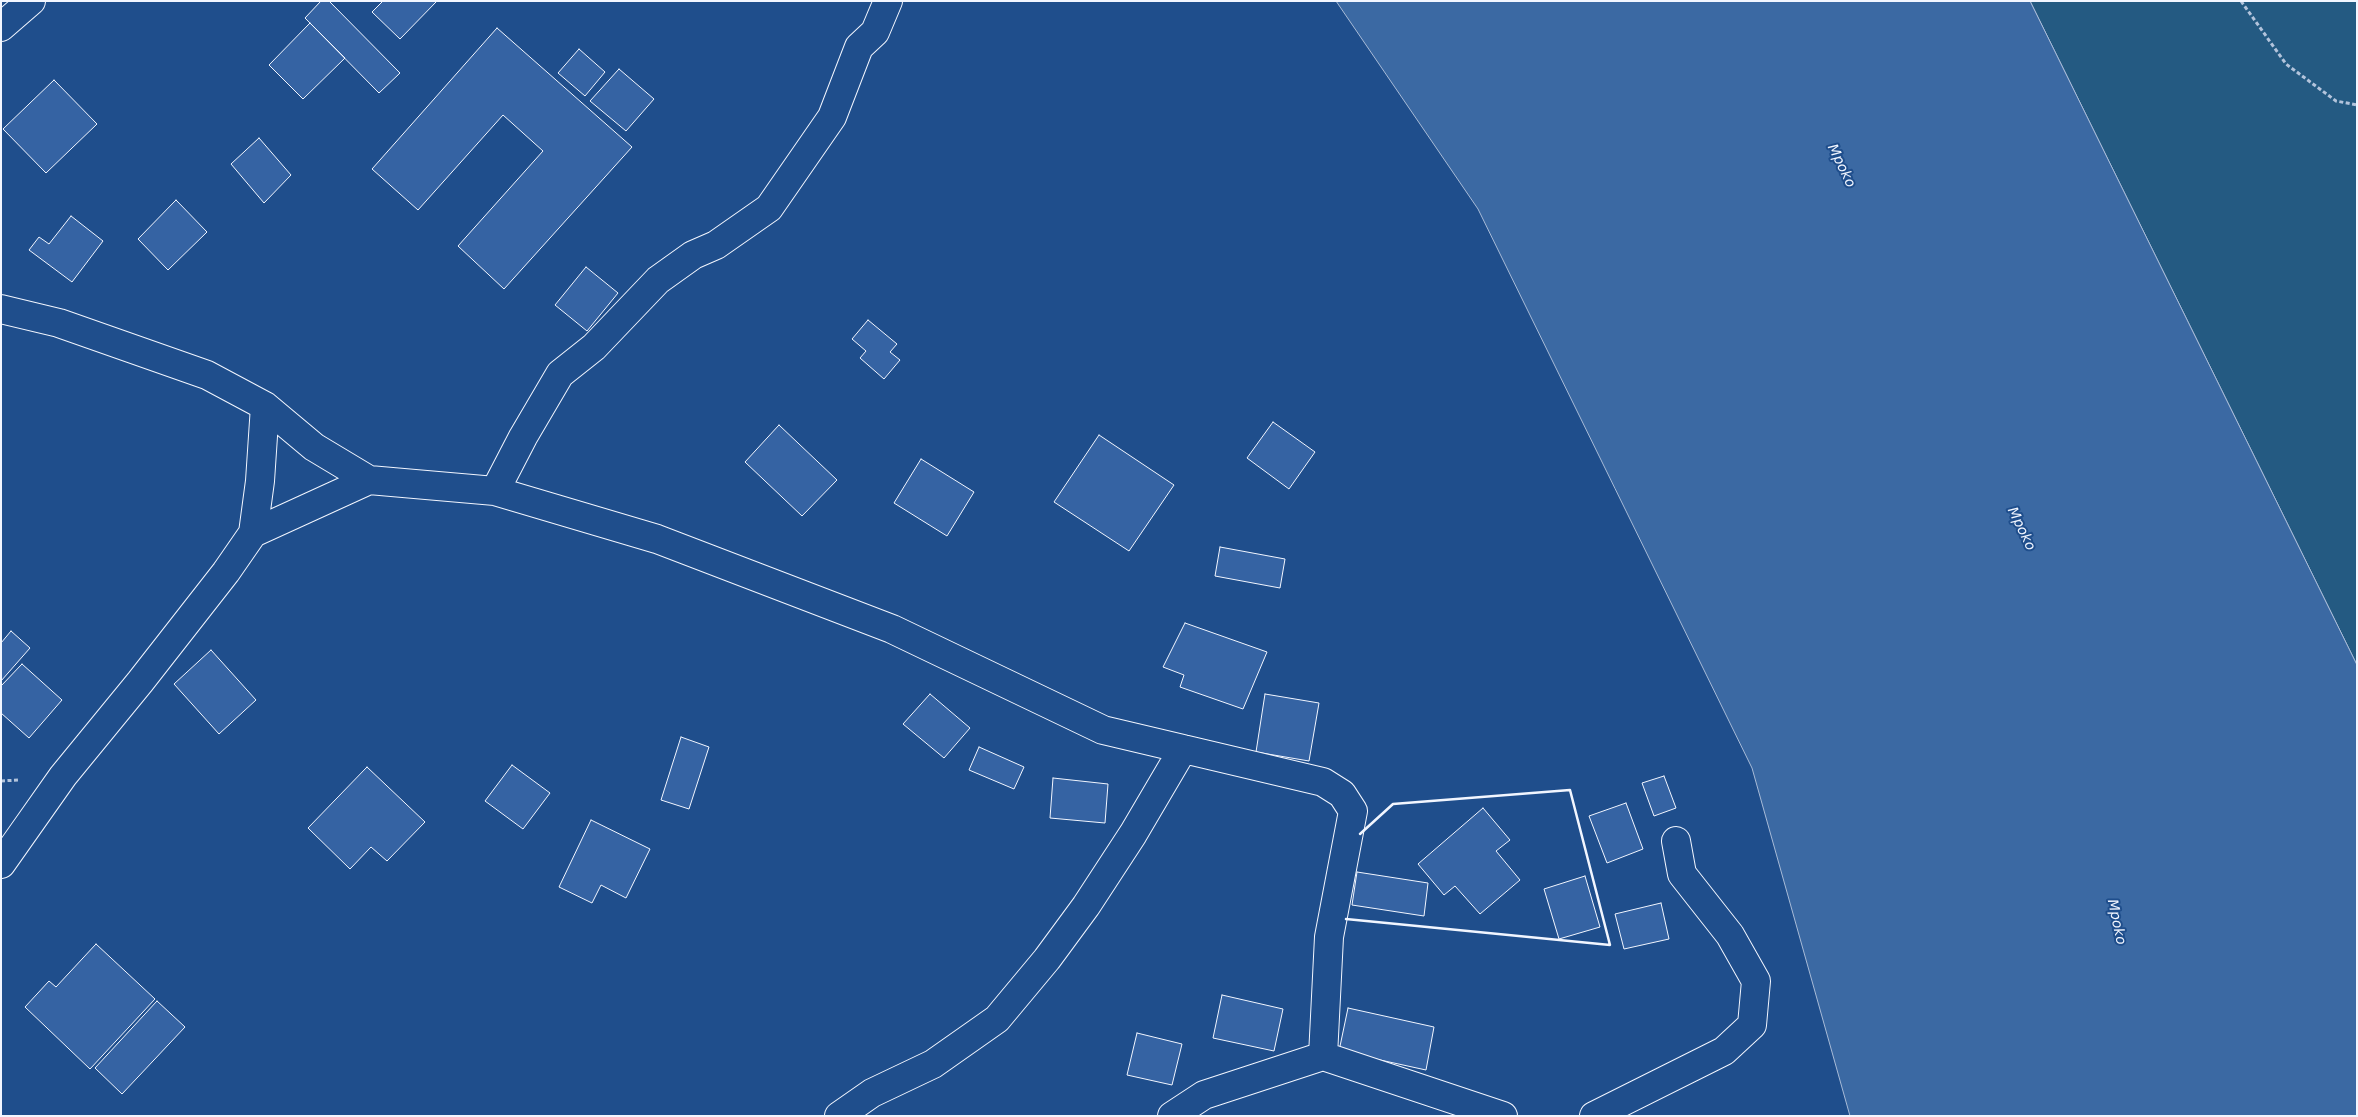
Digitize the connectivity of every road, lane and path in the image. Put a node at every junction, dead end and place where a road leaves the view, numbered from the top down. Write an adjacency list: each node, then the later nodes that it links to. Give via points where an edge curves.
1 (31, 1): 4 (street)
2 (888, 1): 9 (street, via 874,32 859,47 832,117 769,208 658,280 594,347 560,374)
3 (2241, 1): 5 (path, via 2286,64 2336,102)
4 (1, 27)
5 (2357, 105)
6 (1, 309): 7 (street, via 59,323 207,375)
7 (265, 406): 8 (street, via 314,447); 10 (street)
8 (369, 480): 9 (street); 10 (street)
9 (495, 491): 11 (street, via 657,539 892,629 1103,730)
10 (253, 533): 13 (street, via 159,658 63,776)
11 (1183, 748): 14 (street, via 1323,782 1342,794 1352,811 1329,937); 15 (street, via 1086,906 997,1019 933,1064 872,1093)
12 (1676, 841): 18 (street, via 1682,874 1730,935 1756,981 1752,1025 1724,1051)
13 (1, 864)
14 (1323, 1056): 16 (street, via 1204,1096); 17 (street)
15 (839, 1116)
16 (1172, 1116)
17 (1503, 1116)
18 (1594, 1116)

